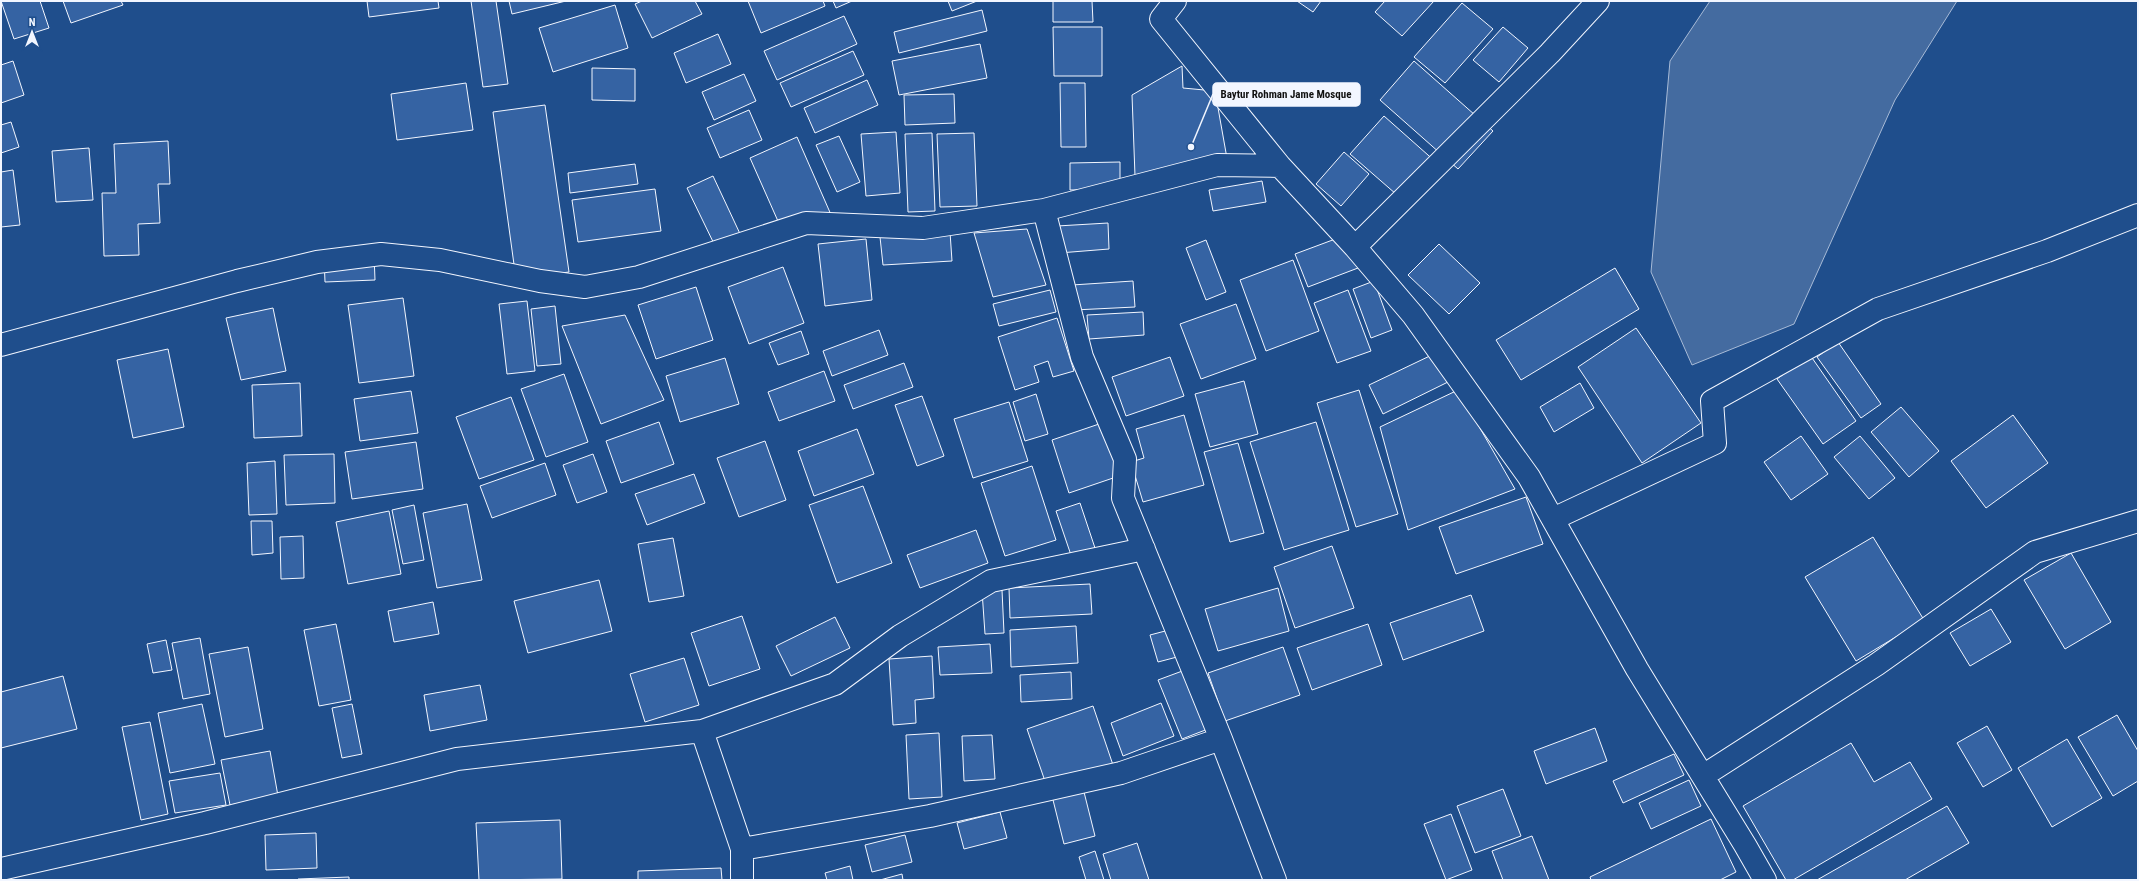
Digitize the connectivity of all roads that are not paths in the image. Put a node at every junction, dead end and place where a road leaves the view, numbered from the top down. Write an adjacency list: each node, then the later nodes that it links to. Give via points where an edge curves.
1 (1175, 1): 3 (street, via 1161,19)
2 (1598, 1): 6 (street, via 1550,53)
3 (1280, 166): 4 (street, via 1217,165); 6 (street)
4 (1044, 210): 7 (street, via 923,228 806,223 639,277 584,287 540,281 440,260 381,254 317,262 229,283); 10 (street, via 1082,357 1125,459 1124,498)
5 (2138, 215): 8 (street, via 2047,251 1878,309 1712,401 1714,443)
6 (1355, 247): 8 (street, via 1413,315 1528,477)
7 (1, 345)
8 (1553, 519): 13 (street, via 1637,669)
9 (2138, 521): 13 (street, via 2035,552 1876,666)
10 (1144, 548): 11 (street, via 991,581 900,636 836,684); 12 (street)
11 (702, 731): 14 (street); 15 (street, via 457,759 205,823)
12 (1221, 739): 14 (street, via 1121,773 930,816); 17 (street)
13 (1703, 776): 18 (street)
14 (742, 849): 16 (street)
15 (1, 869)
16 (742, 880)
17 (1275, 880)
18 (1765, 880)

